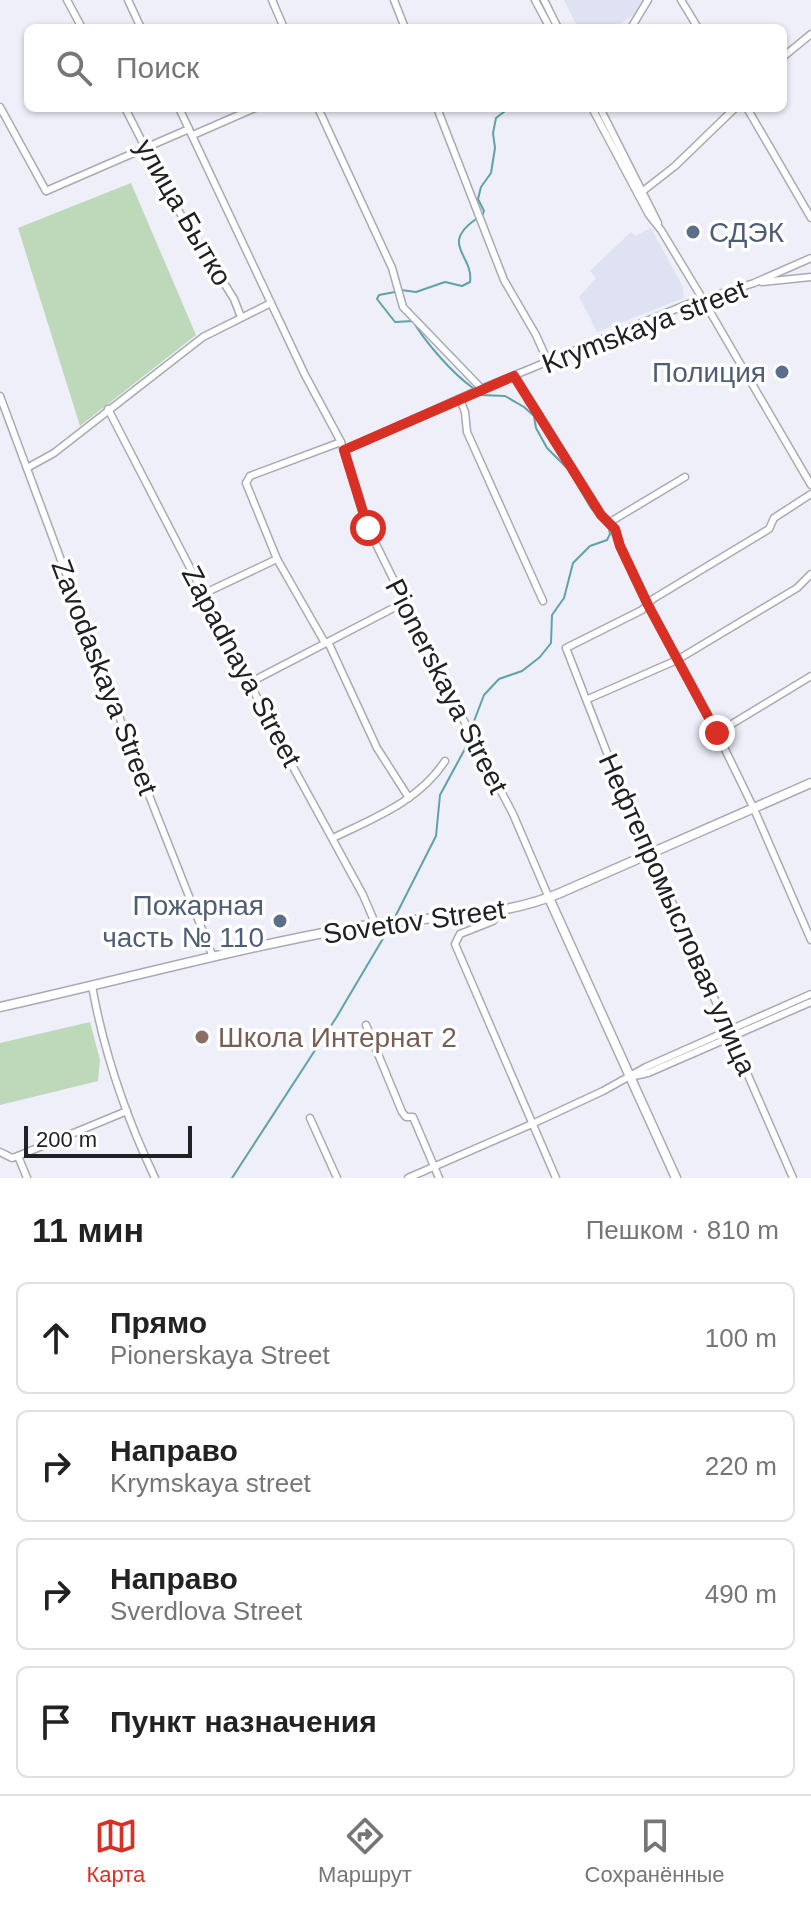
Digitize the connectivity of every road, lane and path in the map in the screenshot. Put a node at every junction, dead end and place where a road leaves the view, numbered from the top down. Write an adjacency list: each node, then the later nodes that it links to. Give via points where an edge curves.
1 (67, 0): 9 (street)
2 (128, 0): 10 (street)
3 (272, 0): 11 (street)
4 (394, 0): 12 (street)
5 (535, 0): 13 (street)
6 (544, 0): 14 (street)
7 (648, 0): 15 (street)
8 (681, 0): 16 (street)
9 (80, 24)
10 (139, 24)
11 (282, 24)
12 (403, 24)
13 (548, 24)
14 (556, 24)
15 (633, 24)
16 (696, 24)
17 (811, 34): 18 (street)
18 (787, 54)
19 (0, 107): 30 (street, via 46,191)
20 (127, 112): 30 (street, улица Бытко)
21 (181, 112): 29 (street, Pionerskaya Street)
22 (244, 112): 29 (street)
23 (320, 112): 42 (street, via 392,268 403,307)
24 (439, 112): 40 (street, via 504,280)
25 (594, 112): 33 (street)
26 (602, 112): 31 (street)
27 (731, 112): 31 (street)
28 (749, 112): 32 (street)
29 (191, 132): 30 (street); 38 (street, Pionerskaya Street)
30 (146, 147): 39 (street, улица Бытко)
31 (643, 191): 33 (street)
32 (811, 218)
33 (661, 230): 37 (street)
34 (811, 258): 36 (street, Krymskaya street)
35 (811, 277): 36 (street)
36 (754, 283): 37 (street, Krymskaya street)
37 (702, 298): 40 (street, Krymskaya street); 50 (street)
38 (271, 303): 39 (street); 46 (street, Pionerskaya Street)
39 (241, 317): 45 (street, via 203,337)
40 (548, 362): 41 (street, Krymskaya street)
41 (514, 376): 42 (street, Krymskaya street); 52 (street)
42 (482, 389): 44 (street, Krymskaya street)
43 (0, 396): 48 (street, Zavodaskaya Street)
44 (460, 399): 47 (street, Krymskaya street); 56 (street, via 467,432)
45 (108, 409): 48 (street); 55 (street, Zapadnaya Street)
46 (341, 442): 47 (street, Pionerskaya Street); 53 (street, via 247,478)
47 (344, 450): 57 (street, Pionerskaya Street, via 362,514)
48 (27, 468): 75 (street, Zavodaskaya Street)
49 (685, 477): 52 (street)
50 (811, 485)
51 (811, 494): 58 (street, via 774,518 769,529)
52 (610, 522): 58 (street)
53 (277, 559): 55 (street); 59 (street)
54 (811, 574): 60 (street, via 797,588)
55 (203, 594): 62 (street, Zapadnaya Street)
56 (543, 601)
57 (403, 603): 59 (street); 71 (street, Pionerskaya Street, via 513,814)
58 (648, 605): 60 (street); 63 (street, Нефтепромысловая улица, via 566,648)
59 (327, 643): 62 (street); 67 (street, via 377,748)
60 (677, 660): 63 (street); 64 (street)
61 (811, 676): 64 (street)
62 (251, 682): 69 (street, Zapadnaya Street)
63 (588, 699): 70 (street, Нефтепромысловая улица)
64 (717, 733): 68 (street)
65 (445, 761): 67 (street)
66 (811, 783): 68 (main road, Sovetov Street)
67 (409, 798): 69 (street)
68 (754, 809): 70 (main road, Sovetov Street); 74 (street)
69 (333, 838): 73 (street, Zapadnaya Street)
70 (652, 852): 71 (main road, Sovetov Street); 81 (street, Нефтепромысловая улица)
71 (549, 898): 72 (main road, Sovetov Street); 82 (main road, Pionerskaya Street)
72 (499, 910): 73 (main road, Sovetov Street); 85 (street, via 493,921 460,934 455,944)
73 (375, 923): 75 (main road, Sovetov Street)
74 (811, 940)
75 (213, 957): 76 (main road, Sovetov Street)
76 (92, 986): 79 (main road, Sovetov Street); 83 (street, via 100,1030)
77 (811, 994): 81 (street)
78 (811, 1002): 81 (street)
79 (0, 1007)
80 (366, 1025): 88 (street, via 402,1112 413,1117)
81 (730, 1034): 82 (street); 96 (street, Нефтепромысловая улица)
82 (630, 1077): 85 (street); 95 (main road, Pionerskaya Street)
83 (127, 1111): 87 (street); 90 (street)
84 (310, 1118): 91 (street)
85 (532, 1124): 88 (street); 94 (street)
86 (0, 1152): 87 (street)
87 (18, 1156): 89 (street)
88 (434, 1166): 92 (street); 93 (street)
89 (27, 1178)
90 (155, 1178)
91 (337, 1178)
92 (408, 1178)
93 (439, 1178)
94 (556, 1178)
95 (676, 1178)
96 (793, 1178)

